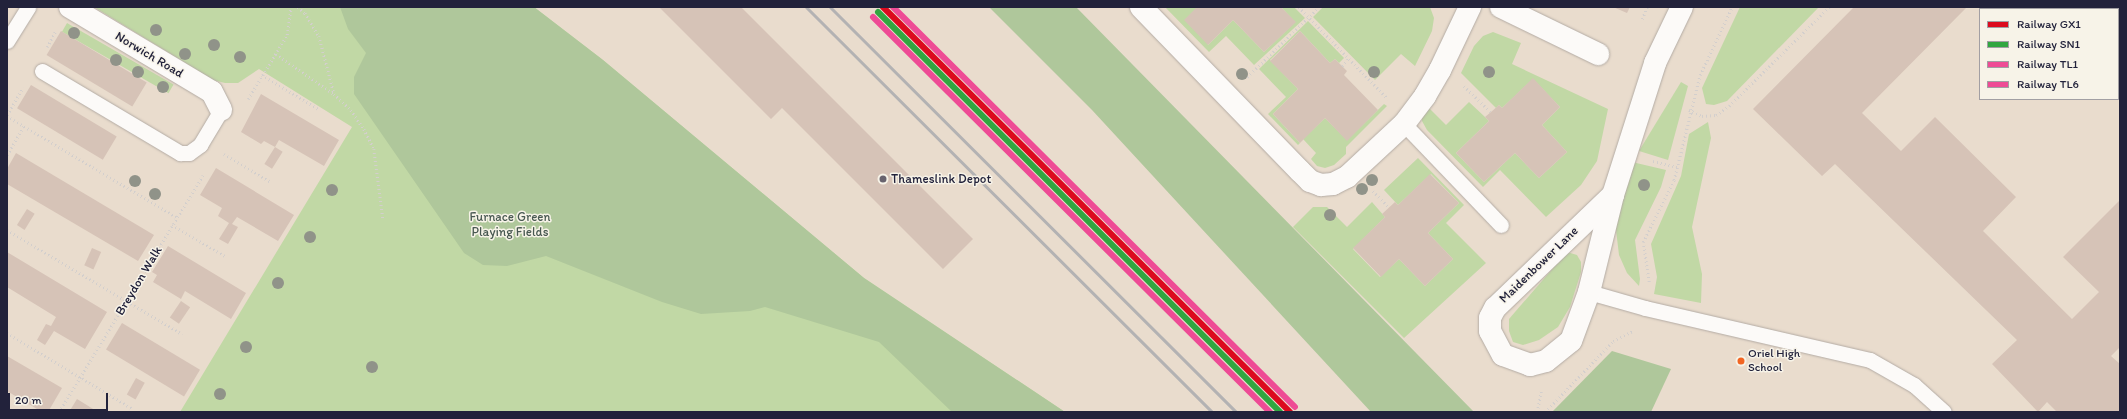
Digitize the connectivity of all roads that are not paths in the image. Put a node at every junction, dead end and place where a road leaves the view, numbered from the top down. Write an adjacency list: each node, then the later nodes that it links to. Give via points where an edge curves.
1 (28, 7): 7 (lane)
2 (70, 7): 10 (street, Norwich Road, via 212,92)
3 (1141, 7): 11 (street, via 1310,181 1321,185 1333,184 1347,177)
4 (1470, 7): 11 (street, via 1441,68)
5 (1501, 7): 8 (street)
6 (1682, 7): 12 (street, Maidenbower Lane, via 1656,63)
7 (7, 41)
8 (1598, 54)
9 (42, 71): 10 (lane, via 180,153 189,153 200,145)
10 (221, 110)
11 (1408, 119): 13 (lane)
12 (1613, 195): 14 (street, Maidenbower Lane); 14 (street, Maidenbower Lane, via 1502,298 1490,318 1490,331 1494,343 1503,355 1515,361 1530,365 1546,361 1571,341)
13 (1501, 225)
14 (1589, 292): 15 (lane, via 1645,308 1870,360 1914,385)
15 (1944, 412)

